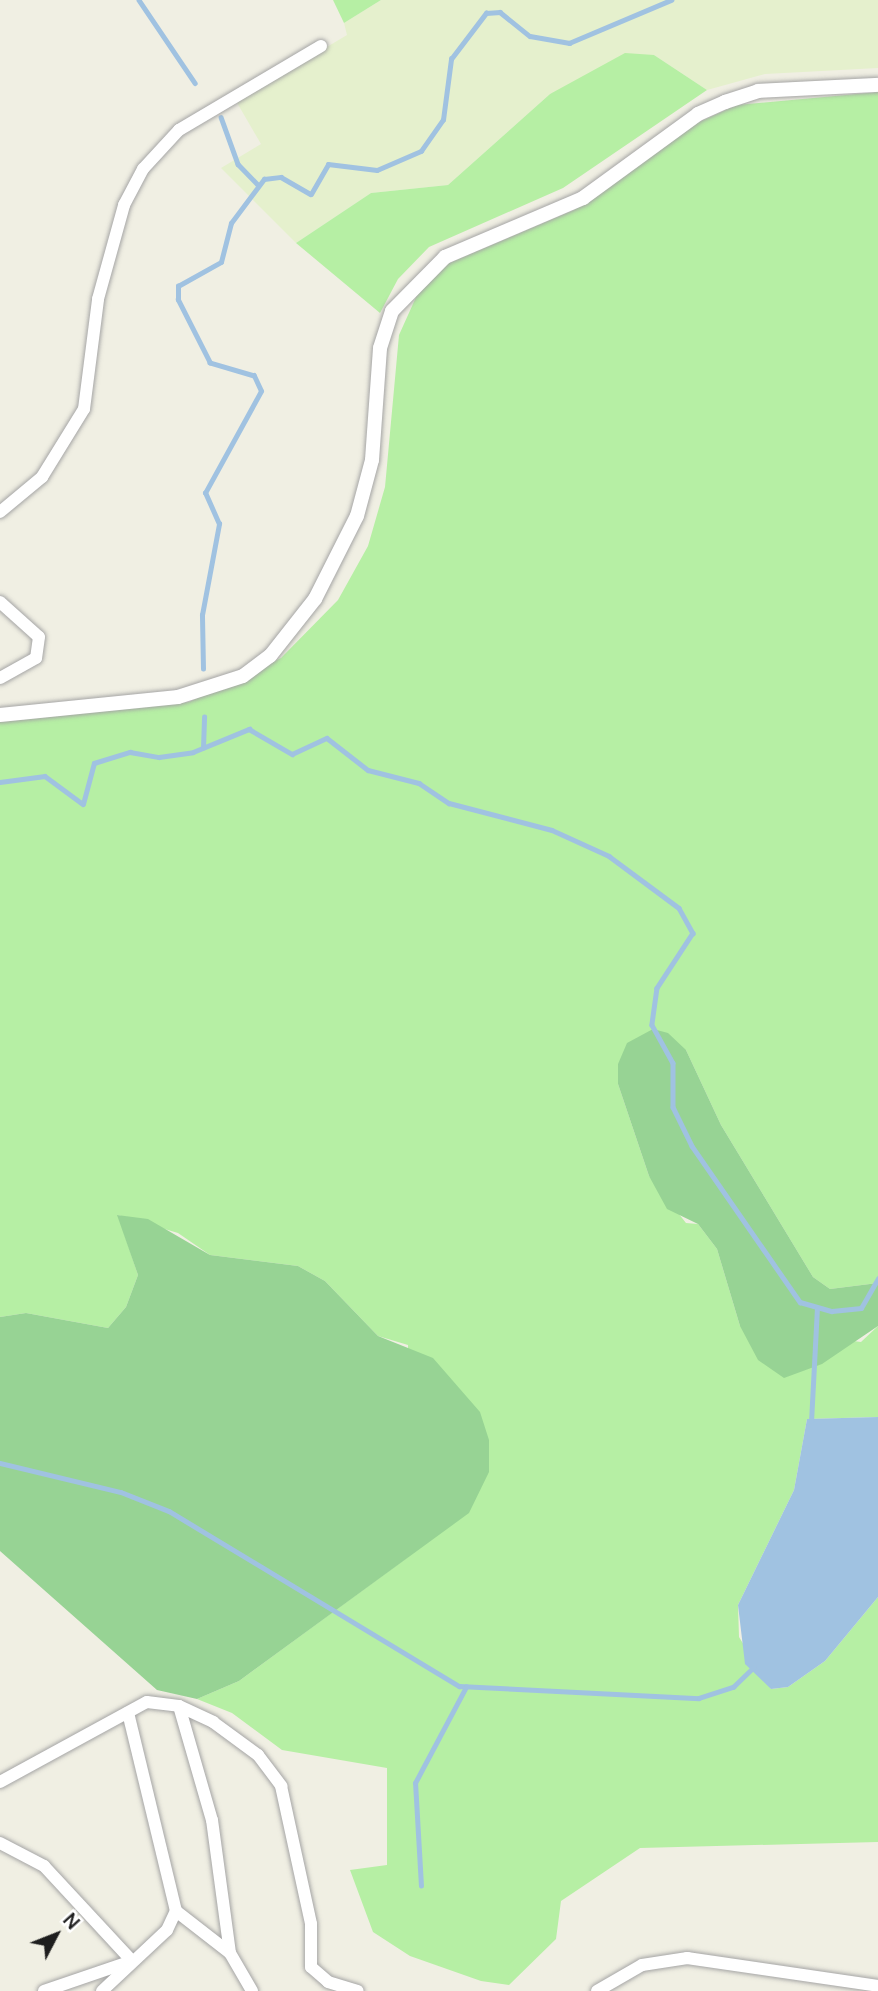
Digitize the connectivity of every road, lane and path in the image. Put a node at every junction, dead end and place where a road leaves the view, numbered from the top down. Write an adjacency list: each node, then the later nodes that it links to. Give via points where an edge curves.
1 (321, 46): 3 (street, via 179,130 143,169 124,205 98,299 83,409 42,477)
2 (878, 85): 6 (street, via 758,91 725,102 698,114 583,198 445,257 392,311 380,348 372,460 357,516 315,599 270,656 243,676 178,697)
3 (0, 512)
4 (0, 602): 5 (street, via 39,637 36,658)
5 (0, 678)
6 (0, 715)
7 (179, 1706): 8 (street, via 147,1702); 12 (street, via 212,1820); 18 (street, via 231,1732 275,1777 311,1924 311,1967 328,1982)
8 (128, 1713): 9 (street); 11 (street)
9 (0, 1782)
10 (0, 1843): 13 (street, via 44,1866)
11 (176, 1911): 12 (street); 13 (street, via 167,1930)
12 (230, 1953): 17 (street)
13 (128, 1962): 15 (street); 16 (street)
14 (878, 1986): 19 (street, via 687,1958 642,1965)
15 (44, 1991)
16 (102, 1991)
17 (252, 1991)
18 (358, 1991)
19 (597, 1991)

